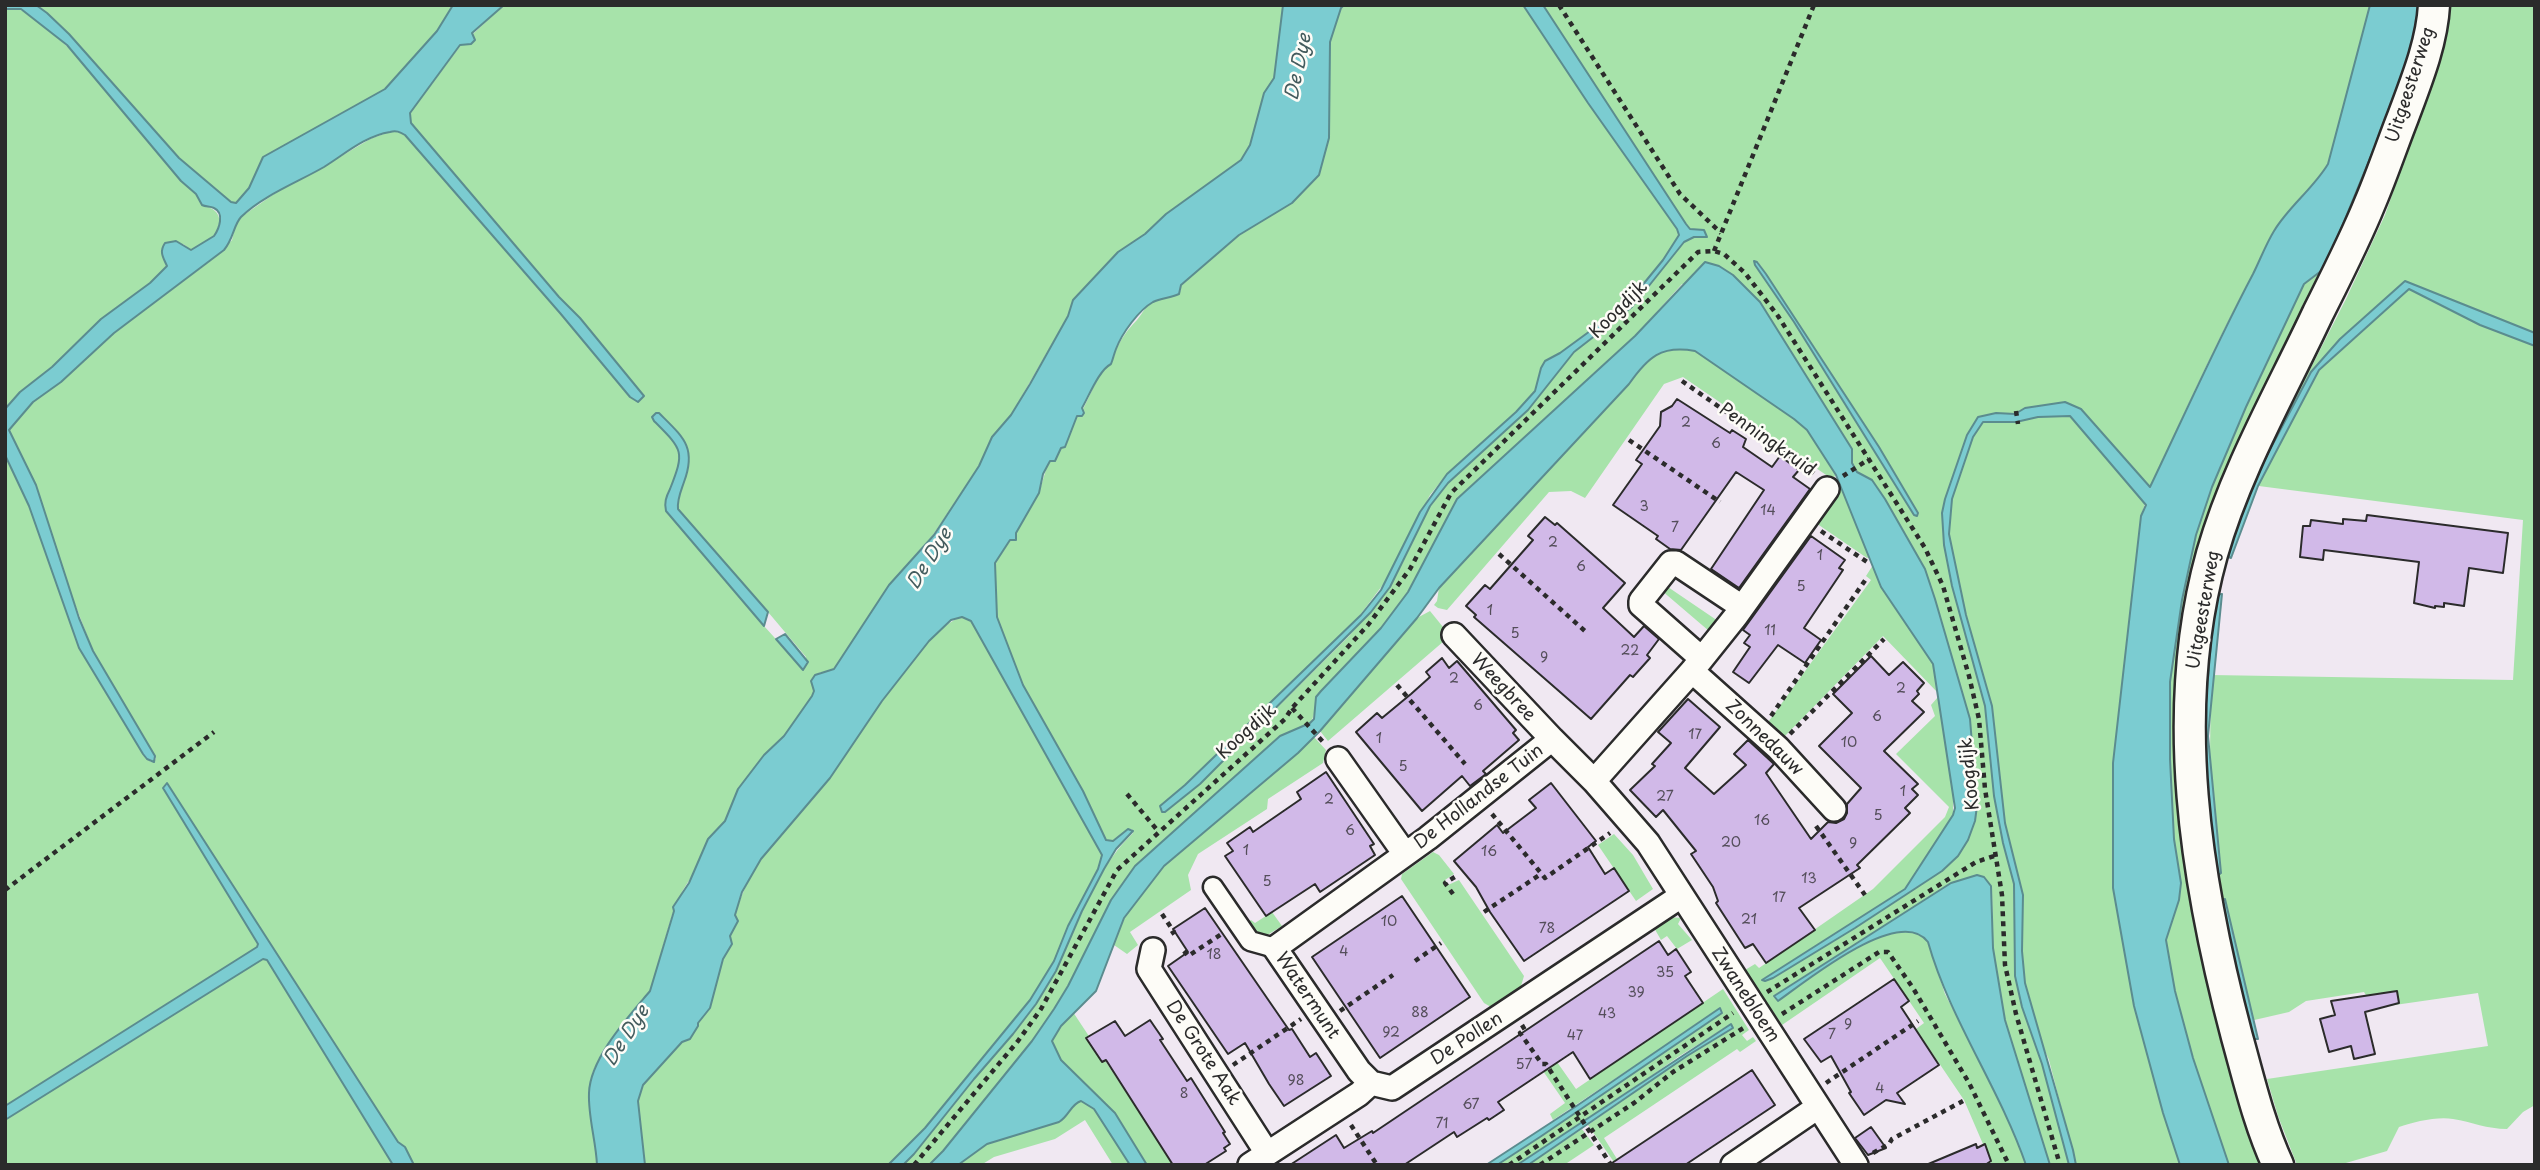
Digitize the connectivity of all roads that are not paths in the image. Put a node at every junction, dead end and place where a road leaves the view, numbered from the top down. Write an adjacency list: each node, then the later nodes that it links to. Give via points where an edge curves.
1 (2434, 5): 20 (street, Uitgeesterweg, via 2422,61 2371,202 2223,519 2205,586 2195,652 2190,761 2203,881 2228,1003)
2 (1830, 485): 3 (street, Penningkruid)
3 (1740, 610): 5 (street, Penningkruid); 5 (street, Zonnedauw, via 1736,603 1671,563 1641,605)
4 (1454, 635): 6 (street, Weegbree)
5 (1696, 664): 8 (street, Penningkruid); 9 (street, Zonnedauw)
6 (1552, 740): 8 (street, De Hollandse Tuin); 10 (street, De Hollandse Tuin)
7 (1338, 759): 10 (street)
8 (1594, 781): 12 (street, De Hollandse Tuin, via 1648,843)
9 (1834, 809)
10 (1405, 854): 14 (street, De Hollandse Tuin)
11 (1213, 887): 14 (street, Watermunt, via 1250,941)
12 (1681, 896): 15 (street, De Pollen, via 1392,1088); 16 (street, Zwanebloem, via 1756,1026)
13 (1159, 944): 17 (street, De Grote Aak, via 1149,969 1217,1075)
14 (1275, 948): 15 (street, Watermunt)
15 (1371, 1083): 17 (street)
16 (1814, 1100): 18 (street); 19 (street)
17 (1259, 1159)
18 (1861, 1161)
19 (1733, 1165)
20 (2278, 1165)

